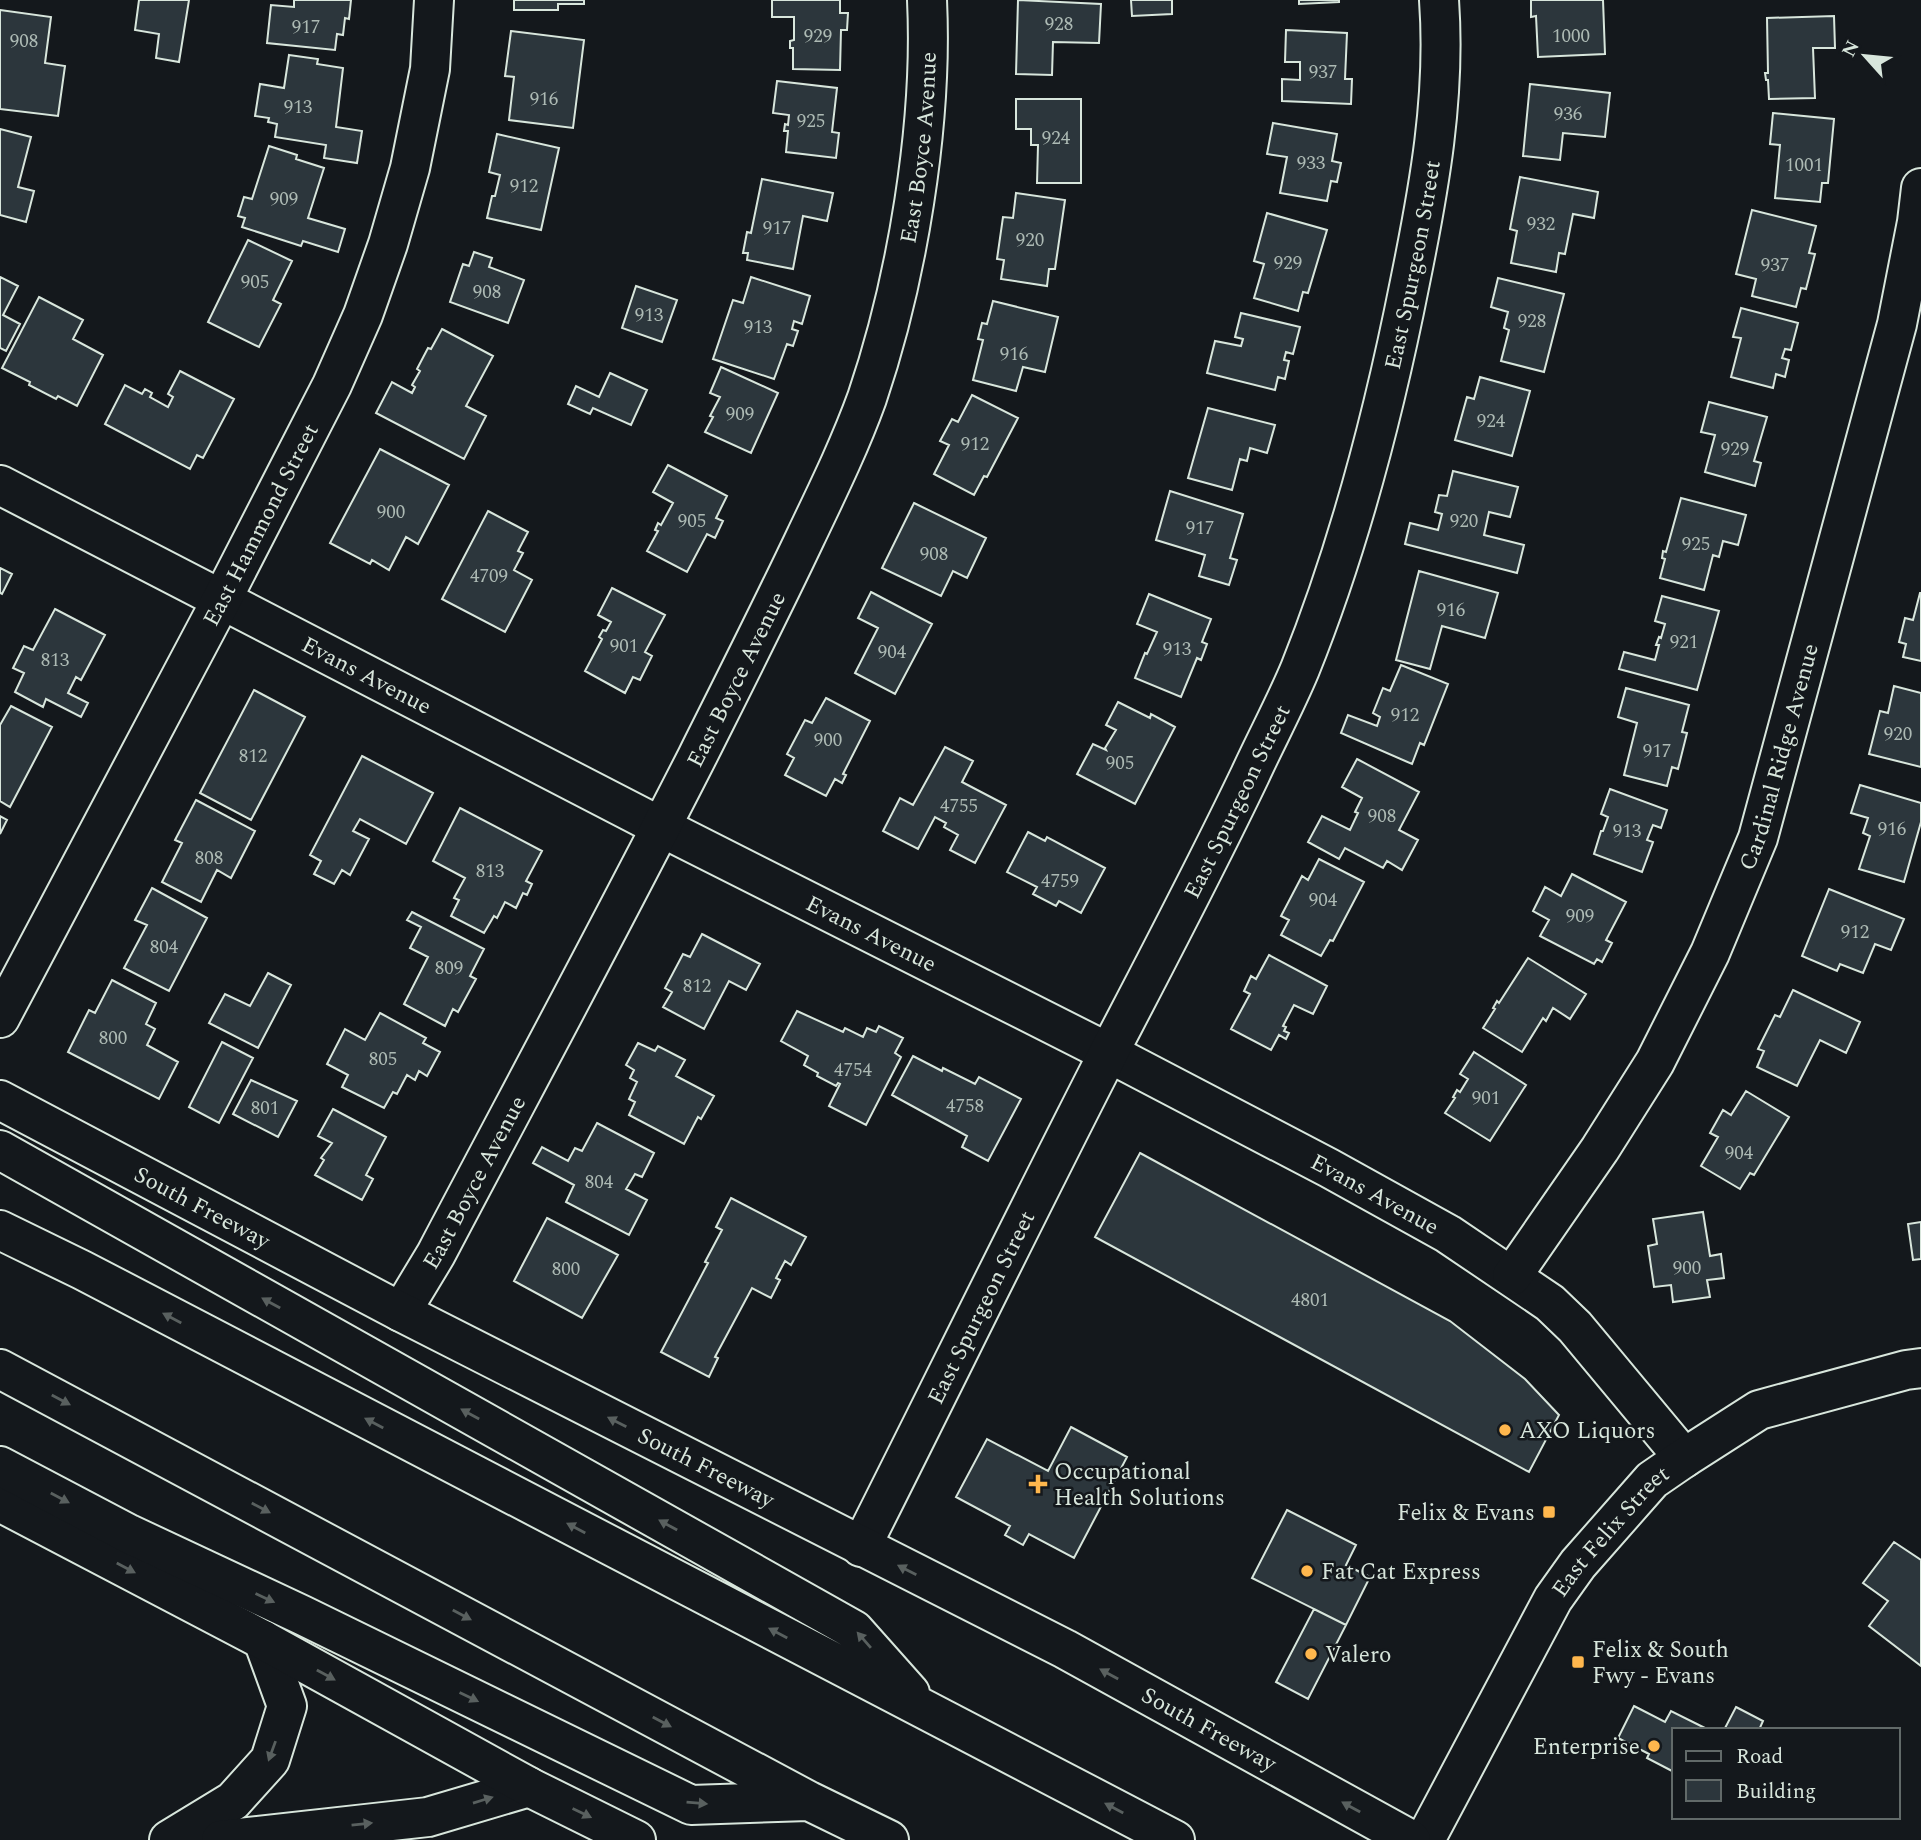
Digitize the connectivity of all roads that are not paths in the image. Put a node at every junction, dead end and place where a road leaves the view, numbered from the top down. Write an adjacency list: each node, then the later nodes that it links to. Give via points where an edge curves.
1 (434, 0): 6 (main road, East Hammond Street, via 430,69 410,168 388,244 332,385)
2 (927, 0): 7 (main road, East Boyce Avenue, via 923,134 908,232 891,315 866,398 766,620)
3 (1439, 0): 9 (main road, East Spurgeon Street, via 1440,92 1429,184 1363,478 1327,599 1298,674)
4 (1921, 188): 13 (main road, Cardinal Ridge Avenue, via 1897,324 1758,838 1710,953 1655,1062)
5 (0, 485): 6 (main road, Evans Avenue)
6 (222, 598): 7 (main road, Evans Avenue); 8 (main road, East Hammond Street)
7 (661, 827): 9 (main road, Evans Avenue); 14 (main road, East Boyce Avenue)
8 (0, 1018)
9 (1109, 1053): 13 (main road, Evans Avenue, via 1329,1168 1448,1234); 20 (main road, East Spurgeon Street)
10 (0, 1100): 14 (main road, South Freeway)
11 (0, 1150): 22 (main road, one-way to 11, via 854,1630)
12 (0, 1230): 22 (main road, one-way to 12)
13 (1512, 1276): 17 (main road, Evans Avenue, via 1575,1328)
14 (401, 1312): 20 (main road, South Freeway, one-way to 14)
15 (1921, 1368): 17 (main road, East Felix Street, via 1759,1410)
16 (0, 1369): 24 (main road, one-way to 24)
17 (1684, 1458): 31 (main road, East Felix Street, via 1652,1480 1553,1599)
18 (0, 1466): 24 (main road, one-way to 24, via 129,1534 691,1805)
19 (0, 1502): 21 (main road, one-way to 21)
20 (861, 1547): 30 (main road, South Freeway, one-way to 20, via 1065,1649)
21 (263, 1640): 23 (main road, one-way to 23); 25 (main road, one-way to 25, via 288,1706 270,1760 233,1801)
22 (925, 1710): 29 (main road, one-way to 22)
23 (528, 1787): 26 (main road, one-way to 23, via 428,1817); 27 (main road, one-way to 27)
24 (809, 1801): 28 (main road)
25 (169, 1840)
26 (221, 1840)
27 (636, 1840)
28 (889, 1840)
29 (1175, 1840)
30 (1411, 1840)
31 (1425, 1840)

